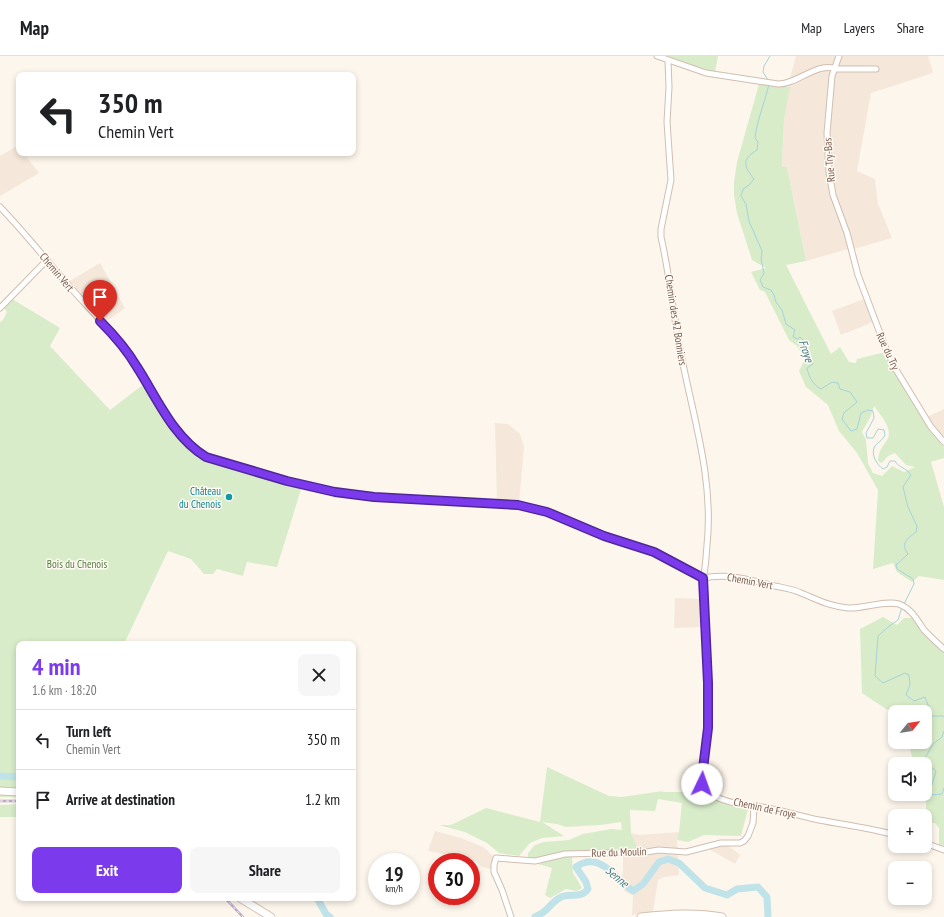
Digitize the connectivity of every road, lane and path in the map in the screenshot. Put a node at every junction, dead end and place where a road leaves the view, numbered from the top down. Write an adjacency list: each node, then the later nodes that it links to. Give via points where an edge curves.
1 (657, 56): 3 (street)
2 (840, 56): 4 (street, Rue Try-Bas)
3 (668, 61): 4 (street, via 706,73 781,84 817,70); 11 (street, Chemin des 42 Bonniers, via 667,122 671,180 661,237 706,480 709,526)
4 (834, 68): 5 (street); 7 (street, Rue Try-Bas, via 827,133 829,172 833,195)
5 (876, 69)
6 (0, 208): 8 (street, Chemin Vert)
7 (852, 250): 10 (street, Rue du Try, via 858,275 895,368 931,427)
8 (47, 260): 9 (street); 11 (street, Chemin Vert, via 130,355 171,421 197,451 206,457 335,492 533,508 619,542 654,552)
9 (0, 308)
10 (944, 442)
11 (703, 578): 12 (street, Chemin Vert, via 734,576 792,590 820,602 848,608 891,603 902,606 914,613 925,630); 15 (street, Chemin de Froye, via 708,728 702,784 708,792 724,800)
12 (944, 649)
13 (0, 791): 14 (street)
14 (16, 792)
15 (754, 807): 16 (street, Chemin de Froye); 21 (street, Rue du Moulin, via 748,836 740,843 721,843 686,852 659,850 565,854 535,861 496,858 494,872)
16 (888, 833)
17 (932, 846): 18 (street)
18 (944, 850)
19 (245, 901): 20 (street)
20 (271, 917)
21 (511, 917)
22 (641, 917): 23 (street, via 679,914)
23 (722, 917)

